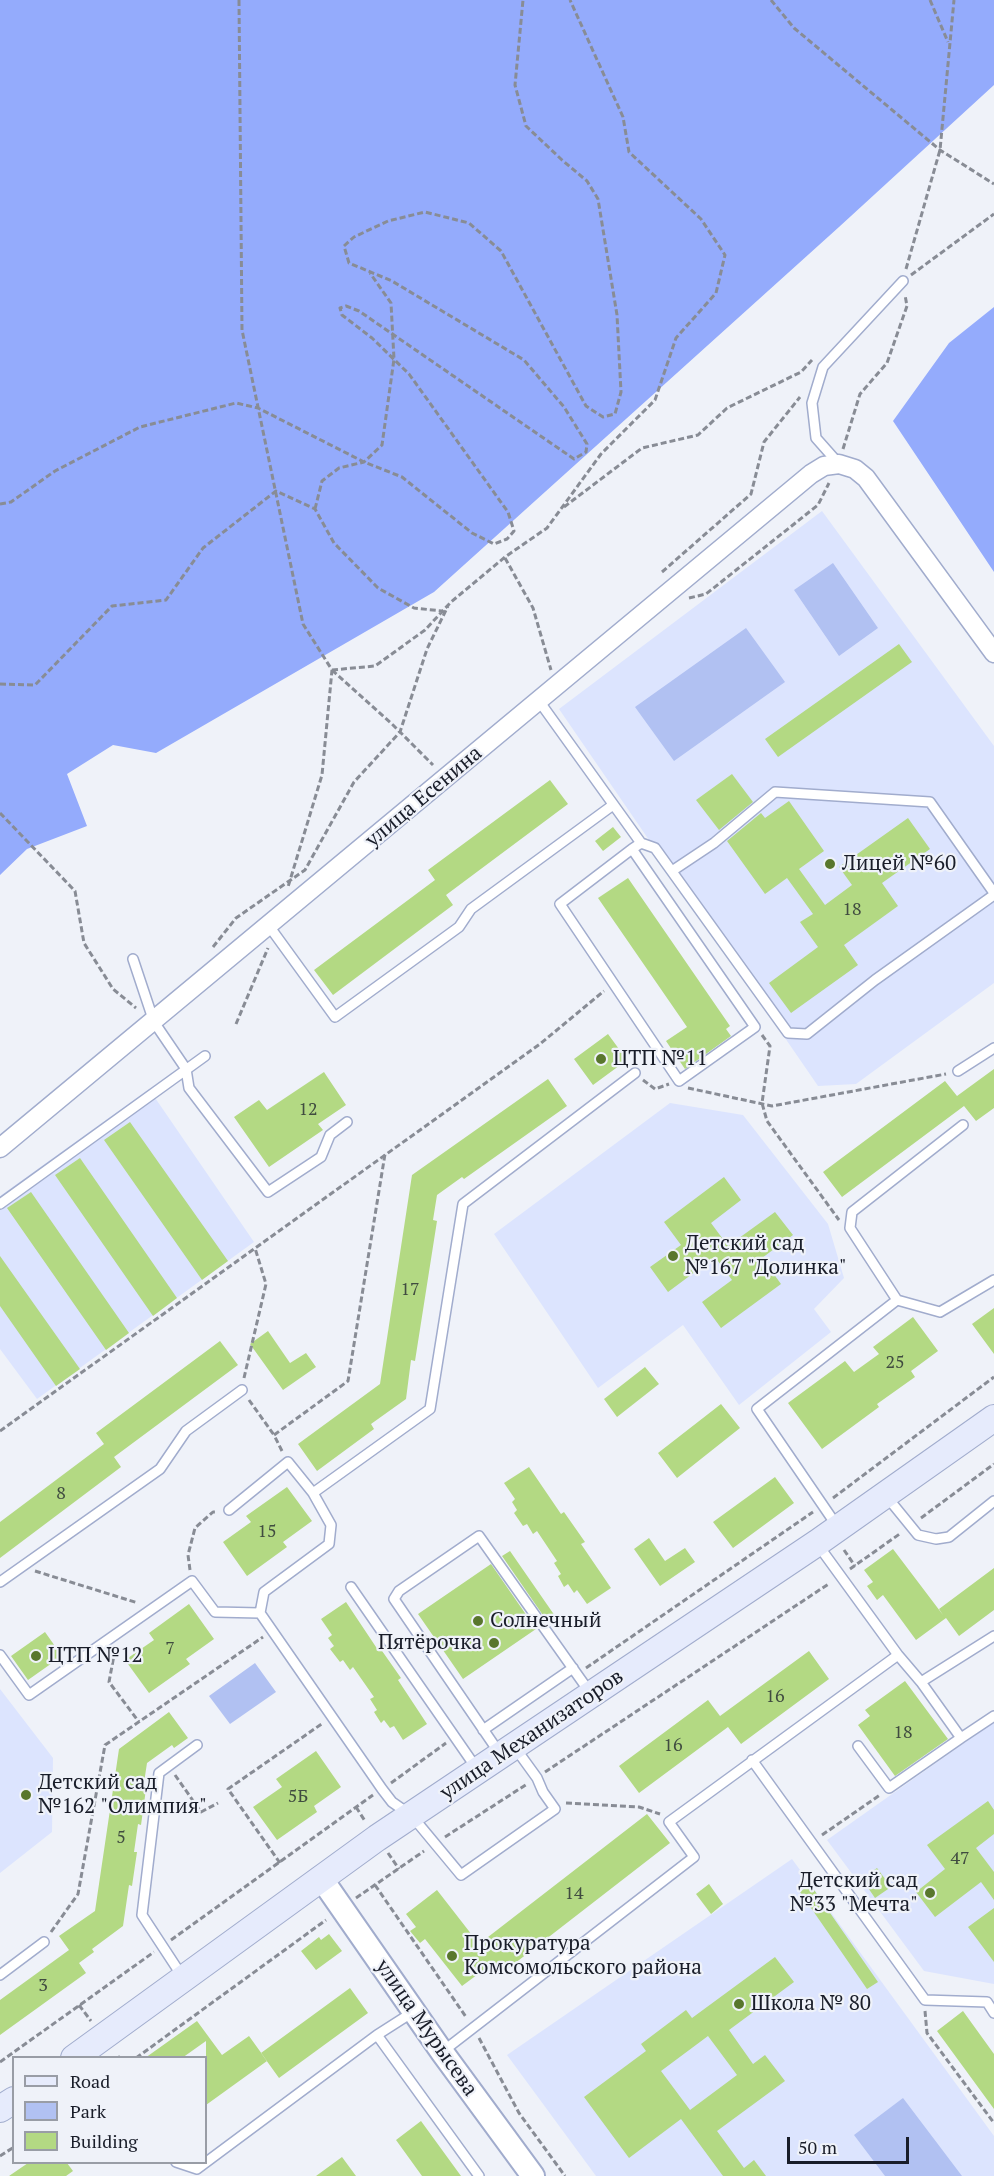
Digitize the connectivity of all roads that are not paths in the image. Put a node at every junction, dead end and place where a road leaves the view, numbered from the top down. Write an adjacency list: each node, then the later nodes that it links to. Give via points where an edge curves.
1 (903, 282): 2 (lane, via 823,367 812,403 816,438)
2 (847, 467): 3 (street, via 866,478); 4 (street, улица Есенина, via 824,466 811,474)
3 (994, 653)
4 (539, 701): 5 (lane); 10 (street, улица Есенина)
5 (613, 805): 6 (lane); 10 (lane, via 474,907 459,927 335,1017)
6 (640, 843): 7 (lane); 8 (lane, via 655,848)
7 (632, 849): 7 (lane, via 560,904 679,1081 755,1026)
8 (672, 871): 9 (lane, via 714,843 775,792 906,800 930,802); 9 (lane, via 788,1033 798,1034 807,1034)
9 (994, 894)
10 (272, 929): 12 (street, улица Есенина)
11 (134, 960): 12 (lane)
12 (154, 1022): 15 (lane); 20 (street, улица Есенина)
13 (994, 1048): 16 (lane)
14 (205, 1056): 15 (lane)
15 (186, 1069): 18 (lane, via 189,1088 268,1192 321,1156 330,1135); 21 (lane)
16 (958, 1071)
17 (635, 1073): 26 (lane, via 464,1204 430,1408)
18 (347, 1122)
19 (963, 1125): 23 (lane, via 852,1212 850,1228)
20 (0, 1148)
21 (0, 1204)
22 (994, 1280): 23 (lane, via 940,1312)
23 (897, 1300): 30 (lane, via 758,1409)
24 (242, 1390): 32 (lane, via 186,1431 160,1469)
25 (994, 1418): 27 (main road, улица Механизаторов)
26 (313, 1493): 29 (lane, via 288,1462); 34 (lane, via 331,1525 329,1544 264,1592)
27 (885, 1495): 28 (lane, via 918,1535 936,1539 949,1537); 30 (main road, улица Механизаторов)
28 (994, 1501)
29 (229, 1510)
30 (839, 1528): 31 (main road, улица Механизаторов)
31 (817, 1543): 37 (lane); 38 (main road, улица Механизаторов)
32 (0, 1582)
33 (351, 1587): 47 (lane)
34 (260, 1613): 36 (lane, via 215,1612 192,1581 29,1695); 48 (lane, via 382,1789)
35 (994, 1636): 39 (lane)
36 (0, 1655)
37 (898, 1655): 39 (lane); 46 (lane)
38 (580, 1679): 41 (lane); 41 (lane, via 479,1536 399,1591 394,1599); 45 (main road, улица Механизаторов)
39 (921, 1682): 42 (lane)
40 (994, 1716): 42 (lane)
41 (483, 1730): 45 (lane)
42 (961, 1738): 44 (lane, via 889,1788)
43 (197, 1745): 52 (lane, via 159,1773 142,1916)
44 (858, 1746)
45 (508, 1751): 47 (main road, улица Механизаторов); 48 (lane, via 537,1778 555,1809 461,1875)
46 (752, 1760): 54 (lane, via 925,2000 987,2002); 57 (lane, via 669,1822 694,1857)
47 (479, 1771): 48 (main road, улица Механизаторов)
48 (412, 1816): 49 (main road, улица Механизаторов)
49 (321, 1878): 52 (main road, улица Механизаторов); 53 (street, улица Мурысева)
50 (44, 1942): 51 (lane)
51 (0, 1975)
52 (183, 1978): 56 (main road, улица Механизаторов)
53 (414, 2012): 55 (lane); 57 (street, улица Мурысева)
54 (994, 2013)
55 (377, 2035): 58 (lane); 61 (lane)
56 (88, 2046)
57 (442, 2052): 62 (street, улица Мурысева)
58 (207, 2162)
59 (180, 2164): 60 (lane, via 197,2169)
60 (204, 2164)
61 (479, 2176)
62 (533, 2176)

